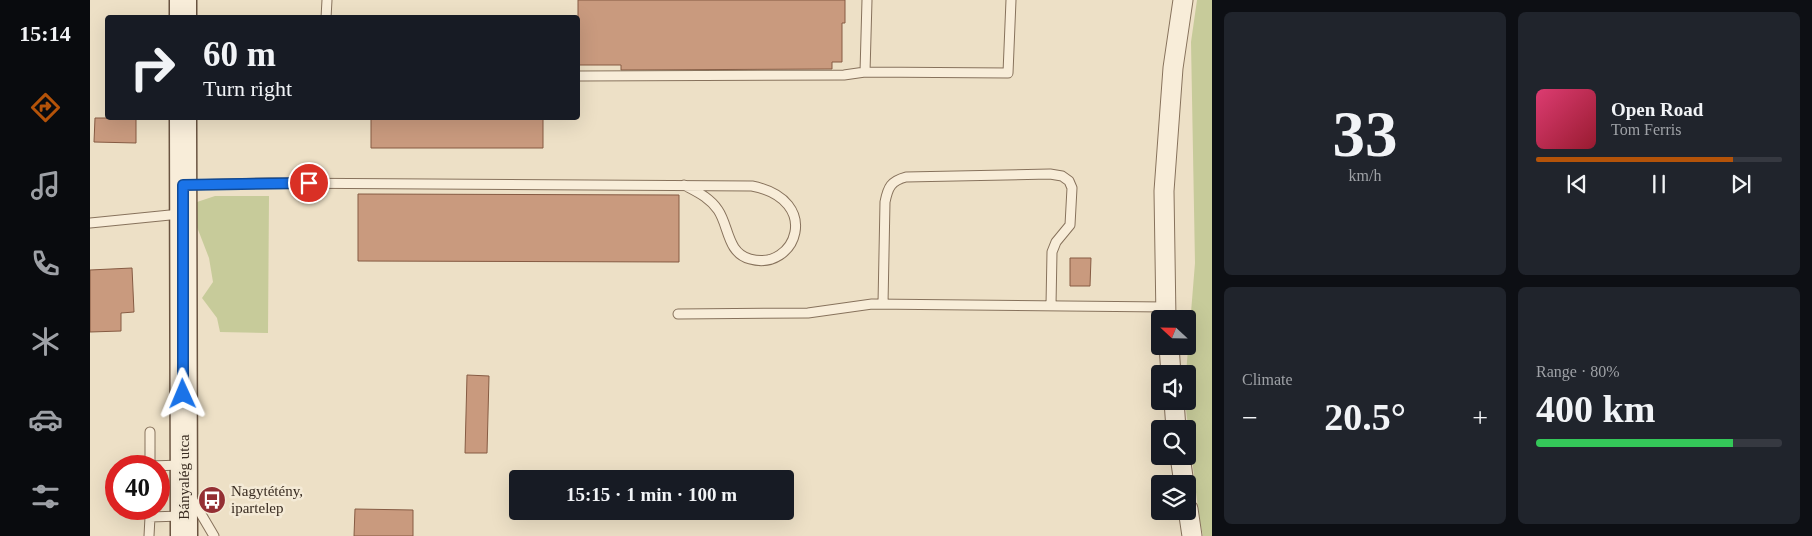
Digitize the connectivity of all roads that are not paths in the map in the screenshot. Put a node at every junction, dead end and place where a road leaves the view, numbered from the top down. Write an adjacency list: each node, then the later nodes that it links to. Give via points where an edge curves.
1 (183, 0): 6 (street)
2 (327, 0): 7 (lane)
3 (867, 0): 8 (lane)
4 (1011, 0): 8 (lane, via 1008,73)
5 (1183, 0): 17 (street, via 1173,68 1164,191)
6 (183, 15)
7 (326, 15)
8 (865, 72): 9 (lane, via 844,75)
9 (580, 76)
10 (183, 120): 11 (street, Bányalég utca)
11 (183, 185): 12 (lane, via 269,182); 13 (street, Bányalég utca)
12 (684, 185): 12 (lane, via 770,189 789,205 796,229 794,241 787,249 764,260 742,256 733,247 719,212 710,200)
13 (183, 214): 14 (lane); 23 (street, Bányalég utca)
14 (90, 223)
15 (883, 304): 16 (lane); 16 (lane, via 885,202 887,190 894,181 906,177 1050,174 1062,176 1072,188 1070,225 1052,252); 19 (lane, via 808,313)
16 (1050, 306): 18 (lane)
17 (1166, 310)
18 (1151, 312)
19 (678, 314)
20 (150, 432): 21 (lane)
21 (150, 455)
22 (170, 472): 23 (lane)
23 (184, 476): 27 (street, Bányalég utca); 29 (lane)
24 (150, 520): 28 (lane)
25 (168, 520): 27 (lane)
26 (1190, 520): 30 (street)
27 (184, 526)
28 (149, 536)
29 (214, 536)
30 (1192, 536)

